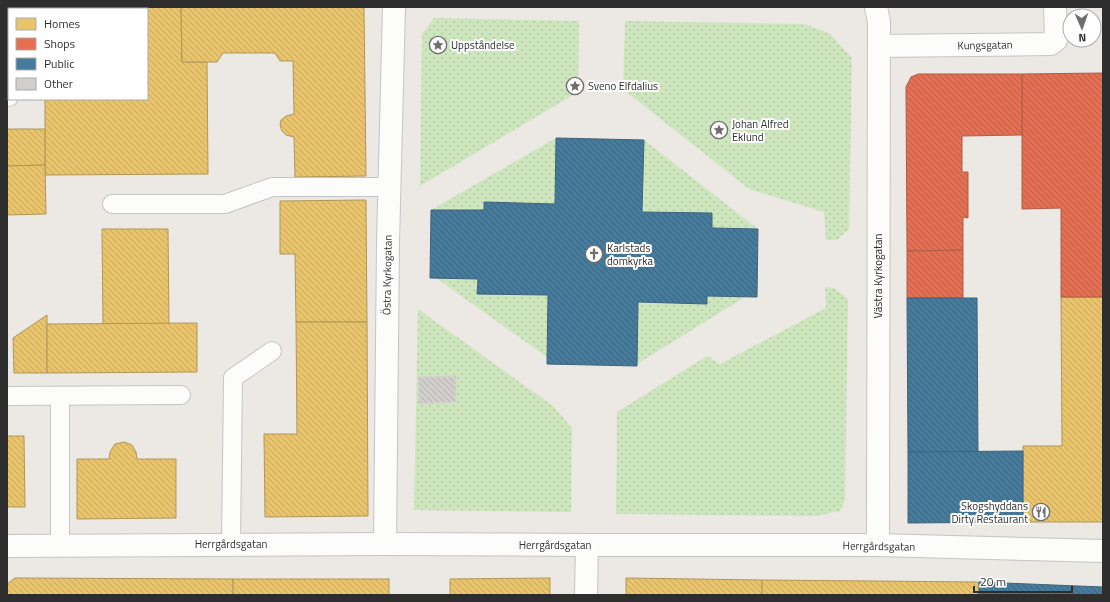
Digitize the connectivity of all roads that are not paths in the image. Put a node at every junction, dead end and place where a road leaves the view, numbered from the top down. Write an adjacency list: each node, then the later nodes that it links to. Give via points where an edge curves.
1 (394, 7): 5 (street, Östra Kyrkogatan)
2 (876, 7): 4 (street, Västra Kyrkogatan)
3 (1055, 7): 4 (street, Kungsgatan, via 1056,40 1051,44)
4 (879, 46): 15 (street, Västra Kyrkogatan)
5 (389, 187): 6 (lane, via 272,187 225,204); 13 (street, Östra Kyrkogatan)
6 (112, 204)
7 (272, 351): 12 (lane, via 233,378)
8 (7, 396): 9 (lane)
9 (60, 396): 10 (lane); 11 (lane)
10 (182, 396)
11 (60, 544): 12 (street, Herrgårdsgatan); 16 (street, Herrgårdsgatan)
12 (231, 544): 13 (street, Herrgårdsgatan)
13 (384, 544): 14 (street, Herrgårdsgatan)
14 (587, 545): 15 (street, Herrgårdsgatan); 18 (street)
15 (878, 545): 17 (street, Herrgårdsgatan)
16 (7, 546)
17 (1103, 551)
18 (586, 595)

